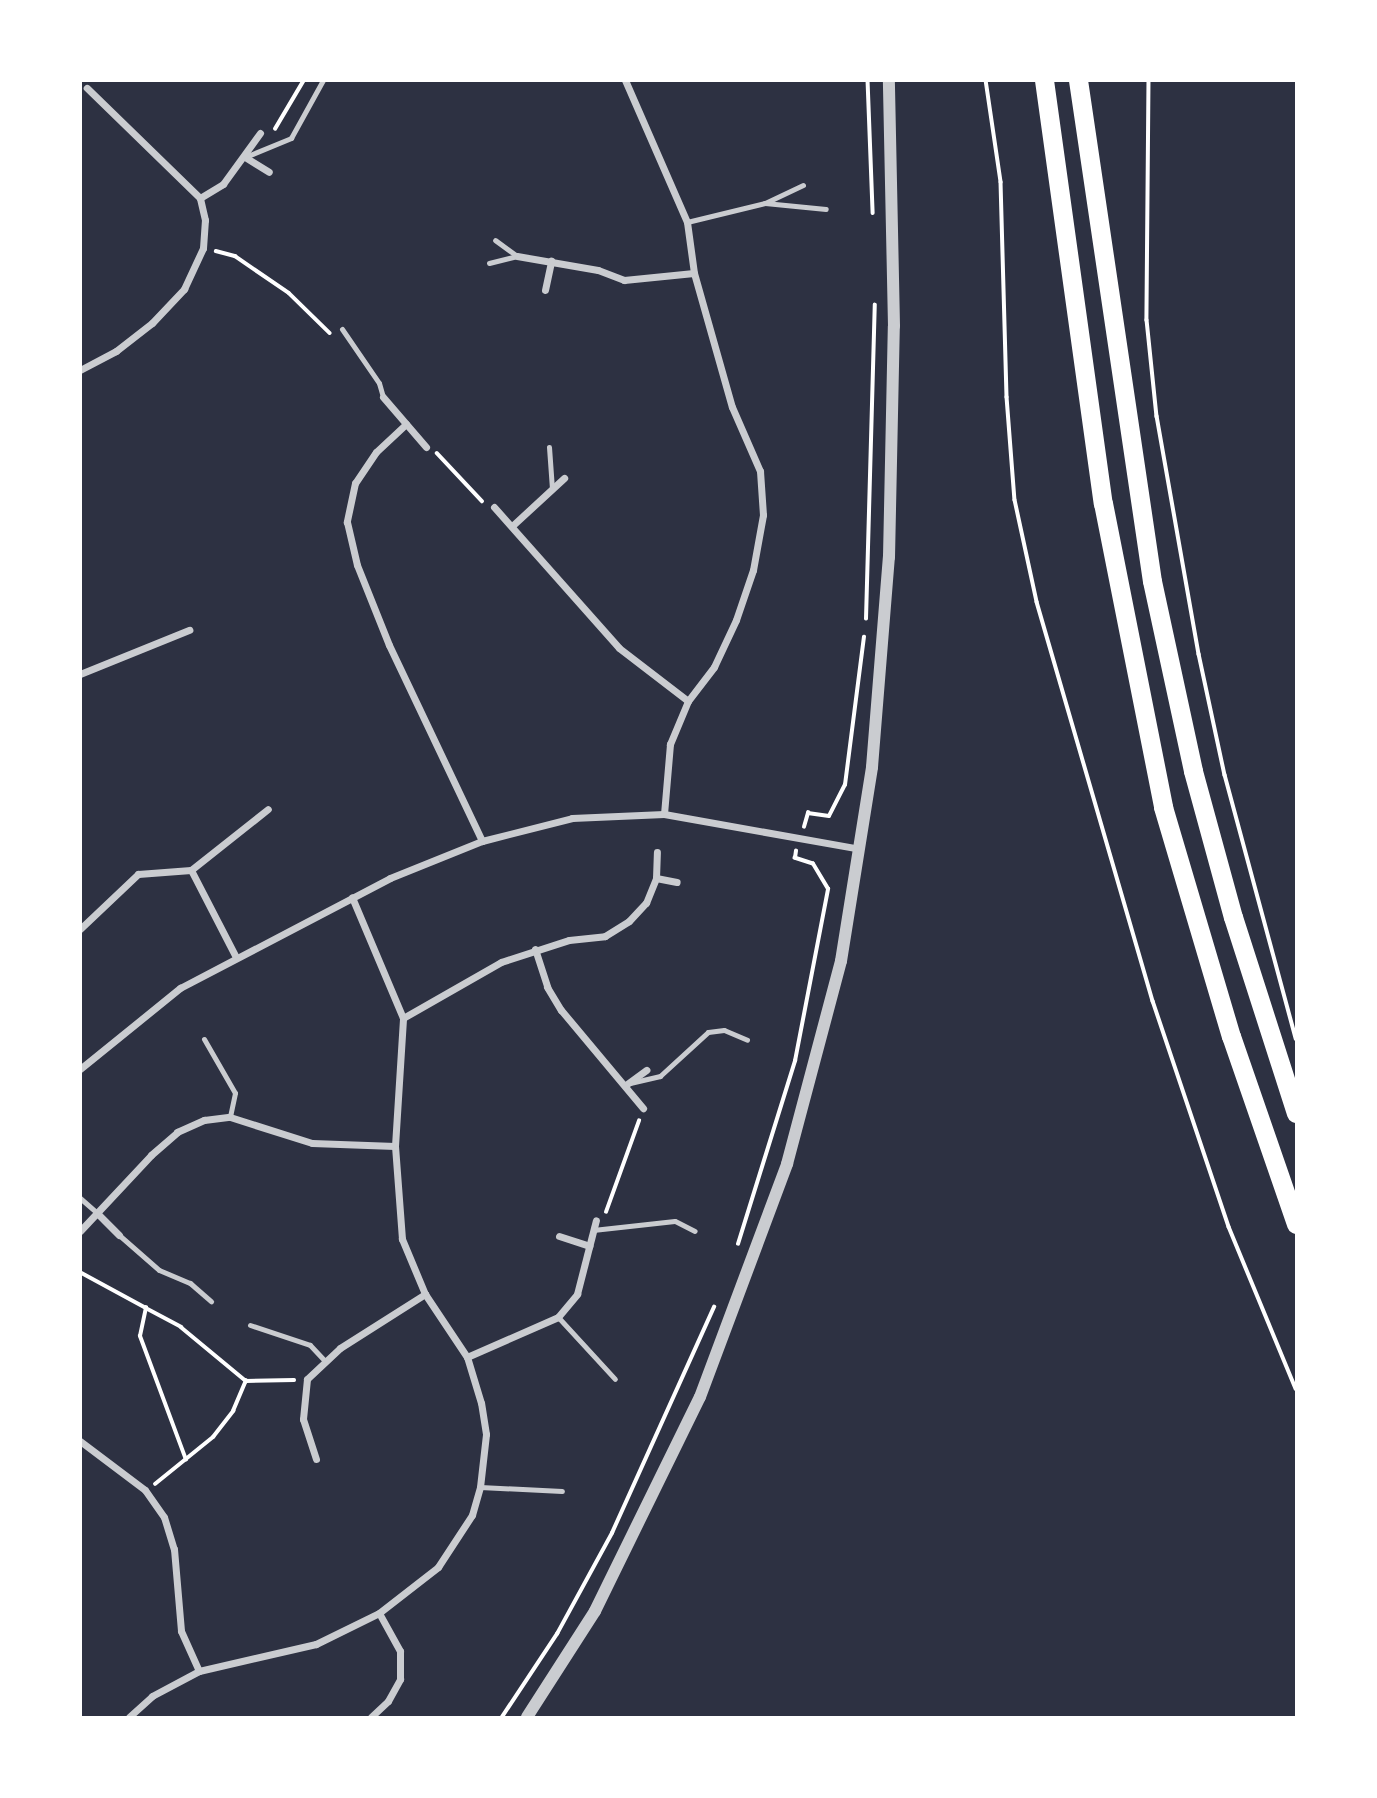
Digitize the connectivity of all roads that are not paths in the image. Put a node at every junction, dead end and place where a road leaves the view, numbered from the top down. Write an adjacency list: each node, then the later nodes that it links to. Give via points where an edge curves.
1 (323, 80): 8 (lane, via 291,138)
2 (625, 80): 14 (street, via 673,181)
3 (889, 80): 37 (street, via 894,326 889,557 881,687)
4 (1044, 80): 59 (highway, via 1103,503 1163,807 1231,1036)
5 (1078, 80): 53 (highway, via 1152,581 1193,771 1233,917)
6 (87, 88): 11 (street)
7 (260, 133): 8 (street)
8 (245, 157): 9 (street); 11 (street, via 223,184)
9 (269, 172)
10 (803, 186): 12 (lane)
11 (200, 198): 22 (street, via 203,248 184,289 152,323 116,351)
12 (765, 203): 13 (lane); 14 (lane)
13 (826, 209)
14 (687, 222): 19 (street)
15 (495, 240): 16 (lane)
16 (517, 256): 17 (street); 18 (lane)
17 (551, 261): 19 (street, via 624,280); 20 (street)
18 (489, 263)
19 (694, 274): 33 (street, via 732,407 760,471 763,516 753,570 736,620 714,667)
20 (545, 290)
21 (342, 329): 23 (lane)
22 (80, 370)
23 (383, 397): 24 (street)
24 (406, 424): 25 (street); 36 (street, via 376,452 355,483 347,522 356,565 389,645)
25 (426, 447)
26 (549, 447): 28 (lane)
27 (564, 478): 28 (street)
28 (552, 489): 30 (street)
29 (494, 507): 30 (street)
30 (512, 526): 33 (street, via 619,648)
31 (189, 630): 32 (street)
32 (80, 674)
33 (688, 701): 35 (street, via 670,744)
34 (268, 809): 39 (street)
35 (664, 814): 36 (street, via 572,818); 37 (street)
36 (482, 841): 42 (street)
37 (861, 849): 81 (street, via 816,1062 746,1281 650,1506 595,1611)
38 (657, 852): 40 (street)
39 (191, 870): 43 (street, via 138,874); 45 (street)
40 (656, 878): 41 (street); 44 (street, via 646,902 629,921 605,936)
41 (677, 882)
42 (352, 897): 45 (street); 46 (street)
43 (80, 929)
44 (535, 949): 46 (street, via 501,962); 51 (street, via 547,987 561,1010 581,1039)
45 (236, 957): 49 (street, via 180,988)
46 (403, 1018): 55 (street)
47 (204, 1039): 54 (lane, via 234,1093)
48 (747, 1040): 51 (lane, via 724,1030 708,1032 660,1076)
49 (80, 1069)
50 (646, 1070): 51 (street)
51 (627, 1084): 52 (street)
52 (643, 1108)
53 (1297, 1113)
54 (230, 1117): 55 (street, via 312,1143); 57 (street, via 204,1120 177,1132)
55 (394, 1146): 66 (street, via 402,1239)
56 (80, 1198): 57 (lane)
57 (97, 1213): 61 (street); 63 (street)
58 (596, 1220): 60 (street)
59 (1297, 1224)
60 (593, 1230): 62 (lane, via 675,1221); 65 (street)
61 (80, 1231)
62 (695, 1231)
63 (119, 1235): 67 (lane, via 159,1269 190,1283)
64 (559, 1237): 65 (street)
65 (589, 1246): 68 (street, via 577,1294)
66 (425, 1294): 70 (street); 71 (street)
67 (211, 1301)
68 (558, 1317): 70 (street); 72 (lane)
69 (250, 1325): 71 (lane, via 310,1345)
70 (467, 1357): 75 (street, via 486,1434)
71 (326, 1362): 74 (street, via 307,1379 303,1419)
72 (615, 1378)
73 (80, 1441): 78 (street, via 145,1490 164,1517 174,1549 181,1631)
74 (316, 1459)
75 (480, 1487): 76 (lane); 77 (street, via 472,1515 438,1567)
76 (562, 1490)
77 (379, 1614): 78 (street, via 316,1644); 80 (street, via 400,1651 400,1679 388,1701)
78 (199, 1671): 79 (street, via 152,1696)
79 (130, 1717)
80 (371, 1717)
81 (527, 1717)

